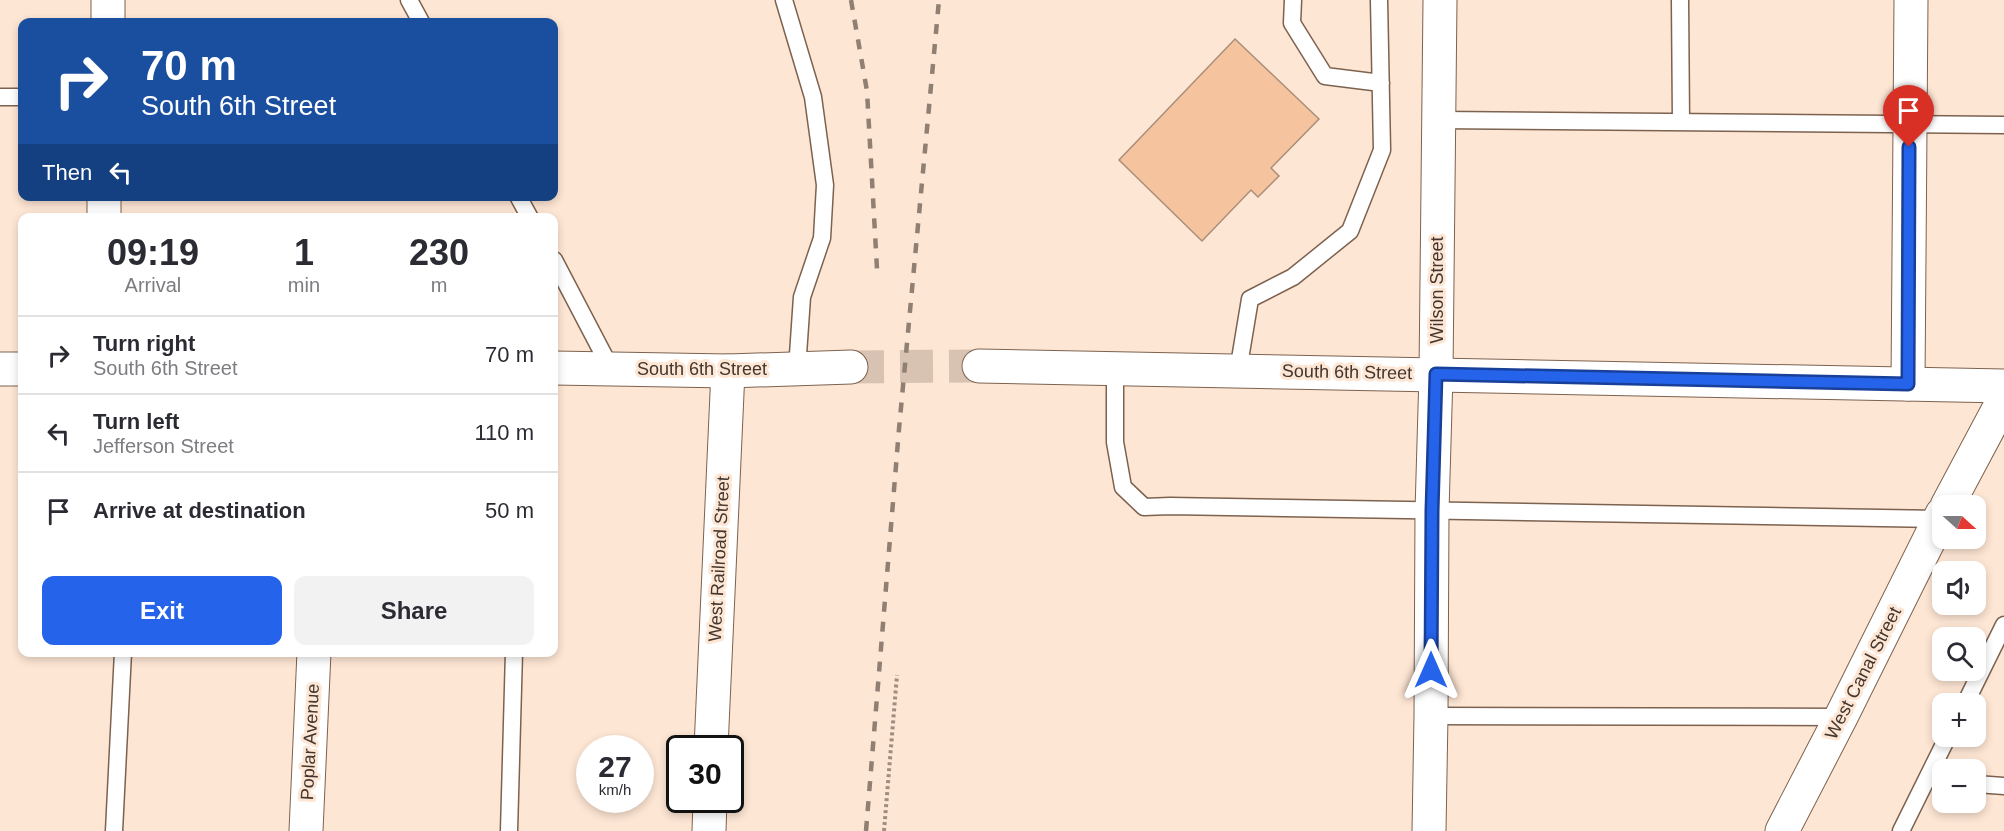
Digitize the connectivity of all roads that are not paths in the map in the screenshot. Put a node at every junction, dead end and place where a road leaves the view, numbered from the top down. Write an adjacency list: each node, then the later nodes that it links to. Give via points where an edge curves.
1 (108, 0): 9 (street)
2 (409, 0): 10 (lane)
3 (784, 0): 26 (lane, via 813,97 825,185 822,238 802,297)
4 (1293, 0): 11 (lane, via 1292,23 1325,76)
5 (1379, 0): 11 (lane)
6 (1440, 0): 14 (street, Wilson Street)
7 (1680, 0): 15 (lane)
8 (1911, 0): 16 (street)
9 (108, 18)
10 (419, 18)
11 (1381, 83): 28 (lane, via 1382,150 1350,231 1293,276 1250,299)
12 (0, 97): 13 (lane)
13 (18, 97)
14 (1438, 120): 15 (lane); 29 (street, Wilson Street)
15 (1681, 122): 16 (lane)
16 (1910, 123): 17 (lane); 30 (street)
17 (2004, 125)
18 (558, 268): 25 (lane)
19 (979, 366): 22 (street, South 6th Street)
20 (851, 367): 26 (street, South 6th Street)
21 (558, 368): 25 (street, South 6th Street)
22 (1115, 368): 28 (street, South 6th Street); 34 (lane, via 1115,442 1123,487 1144,507)
23 (0, 369): 24 (street)
24 (18, 369)
25 (610, 369): 27 (street, South 6th Street)
26 (797, 369): 27 (street, South 6th Street)
27 (728, 370): 44 (street, West Railroad Street)
28 (1238, 370): 29 (street, South 6th Street)
29 (1436, 374): 30 (street, South 6th Street); 34 (street, Wilson Street)
30 (1908, 384): 31 (street, South 6th Street)
31 (2004, 386)
32 (2004, 399): 33 (street, West Canal Street)
33 (1953, 495)
34 (1432, 511): 35 (lane); 42 (street, Wilson Street)
35 (1932, 513)
36 (1932, 535): 43 (street, West Canal Street)
37 (2004, 626): 41 (lane)
38 (123, 657): 49 (lane)
39 (314, 657): 50 (street, Poplar Avenue)
40 (514, 657): 51 (lane)
41 (1970, 693)
42 (1431, 716): 43 (lane); 53 (street, Wilson Street)
43 (1841, 717): 54 (street, West Canal Street)
44 (712, 735)
45 (1932, 785): 55 (lane)
46 (1986, 785): 47 (lane)
47 (2004, 786)
48 (710, 813): 52 (street)
49 (114, 831)
50 (306, 831)
51 (509, 831)
52 (709, 831)
53 (1429, 831)
54 (1782, 831)
55 (1901, 831)

